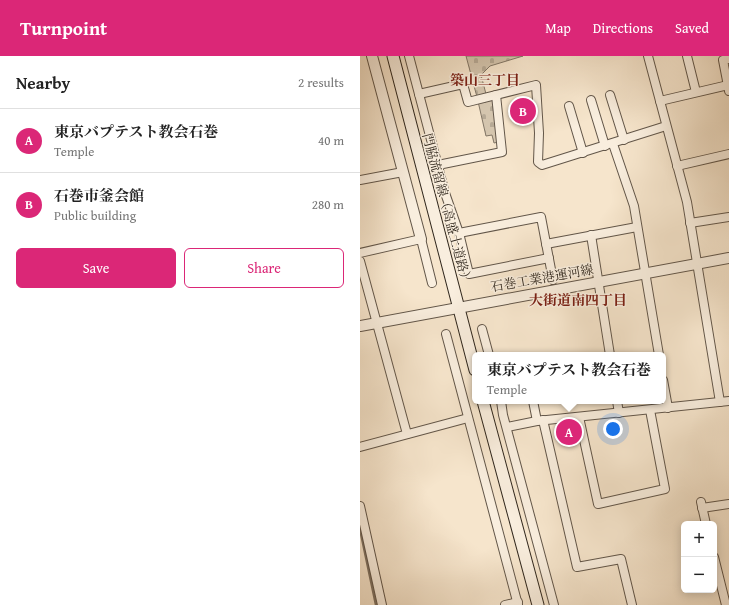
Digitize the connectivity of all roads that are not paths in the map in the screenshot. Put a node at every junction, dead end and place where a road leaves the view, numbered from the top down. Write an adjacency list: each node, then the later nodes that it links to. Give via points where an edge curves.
1 (372, 56): 23 (street)
2 (393, 56): 41 (main road, 門脇流留線（高盛土道路）)
3 (409, 56): 9 (street)
4 (648, 56): 13 (street)
5 (687, 56): 8 (street)
6 (729, 59): 7 (street, via 723,60)
7 (729, 88): 8 (street)
8 (696, 92): 13 (street)
9 (419, 94): 10 (street, via 464,84 468,102); 21 (street)
10 (496, 95): 19 (street, via 536,85 538,162 542,165); 21 (street, via 502,152)
11 (610, 96): 16 (street)
12 (591, 100): 18 (street)
13 (660, 101): 15 (street)
14 (569, 106): 19 (street)
15 (666, 126): 16 (street); 22 (street)
16 (624, 140): 17 (street)
17 (614, 144): 18 (street); 27 (street, via 634,206)
18 (605, 146): 19 (street)
19 (583, 153)
20 (729, 154): 22 (street)
21 (438, 165): 28 (street)
22 (677, 166): 26 (street)
23 (403, 172): 24 (street); 30 (street)
24 (360, 180)
25 (729, 217): 26 (street)
26 (690, 223): 36 (street)
27 (637, 227): 29 (street); 37 (street)
28 (459, 233): 31 (street, via 542,217); 33 (street, via 469,274)
29 (590, 235): 31 (street); 39 (street)
30 (421, 240): 32 (street); 40 (street)
31 (546, 244): 33 (street)
32 (360, 253)
33 (549, 258): 38 (street)
34 (729, 258): 36 (street, 石巻工業港運河線)
35 (360, 261): 42 (street)
36 (697, 264): 37 (street, 石巻工業港運河線); 51 (street)
37 (645, 273): 39 (street, 石巻工業港運河線); 48 (street)
38 (553, 280)
39 (598, 282): 41 (street, 石巻工業港運河線); 47 (street)
40 (432, 283)
41 (458, 307): 42 (street, 石巻工業港運河線); 49 (main road, 門脇流留線（高盛土道路）)
42 (377, 322): 43 (street, 石巻工業港運河線); 63 (street)
43 (360, 326)
44 (482, 329): 46 (street)
45 (446, 334): 60 (street)
46 (488, 352)
47 (610, 352)
48 (658, 352)
49 (472, 359)
50 (666, 397): 56 (street)
51 (725, 402): 56 (street)
52 (484, 404): 72 (main road)
53 (502, 404): 62 (street)
54 (534, 404): 61 (street)
55 (618, 404): 58 (street)
56 (668, 408): 57 (street)
57 (650, 410): 58 (street); 59 (street, via 665,489 598,504)
58 (619, 413): 59 (street)
59 (579, 417): 61 (street)
60 (468, 418): 63 (street); 69 (street)
61 (540, 421): 62 (street); 74 (street, via 577,567 621,558)
62 (507, 427): 73 (street)
63 (407, 434): 64 (street)
64 (360, 447)
65 (729, 504): 67 (street, via 701,505)
66 (360, 506): 70 (street)
67 (705, 521)
68 (714, 557): 75 (street)
69 (518, 604): 71 (street)
70 (382, 605)
71 (505, 605)
72 (538, 605)
73 (554, 605)
74 (632, 605)
75 (726, 605)

